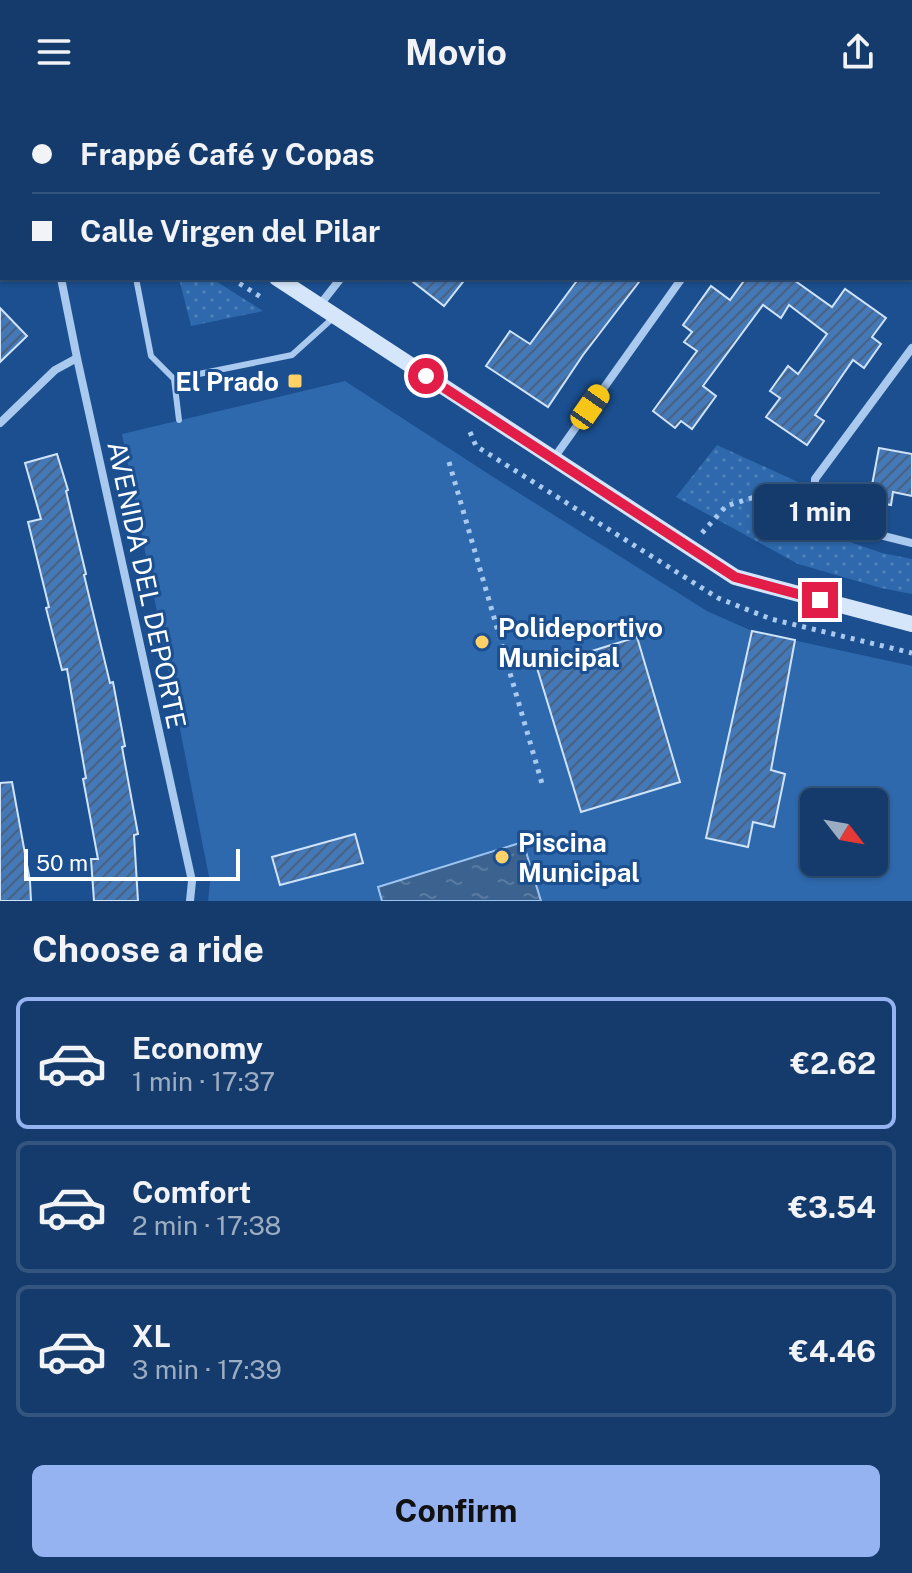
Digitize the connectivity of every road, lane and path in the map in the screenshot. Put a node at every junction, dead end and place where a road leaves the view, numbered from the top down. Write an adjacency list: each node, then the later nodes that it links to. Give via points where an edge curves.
1 (61, 280): 9 (street, AVENIDA DEL DEPORTE)
2 (136, 280): 10 (lane, via 151,356)
3 (280, 280): 6 (main road)
4 (339, 280): 6 (street)
5 (681, 280): 13 (street)
6 (319, 306): 7 (main road)
7 (335, 316): 10 (lane, via 292,355); 13 (main road)
8 (912, 348): 15 (street, via 815,479)
9 (77, 358): 12 (street, via 55,370); 20 (street, AVENIDA DEL DEPORTE, via 192,881)
10 (174, 379): 11 (lane)
11 (179, 420)
12 (0, 423)
13 (553, 459): 17 (main road)
14 (449, 462): 19 (path)
15 (815, 493): 16 (street, via 815,505 836,524); 17 (path, via 764,494 726,506)
16 (912, 543)
17 (689, 548): 18 (main road, via 735,577)
18 (912, 624)
19 (543, 787)
20 (190, 901)

